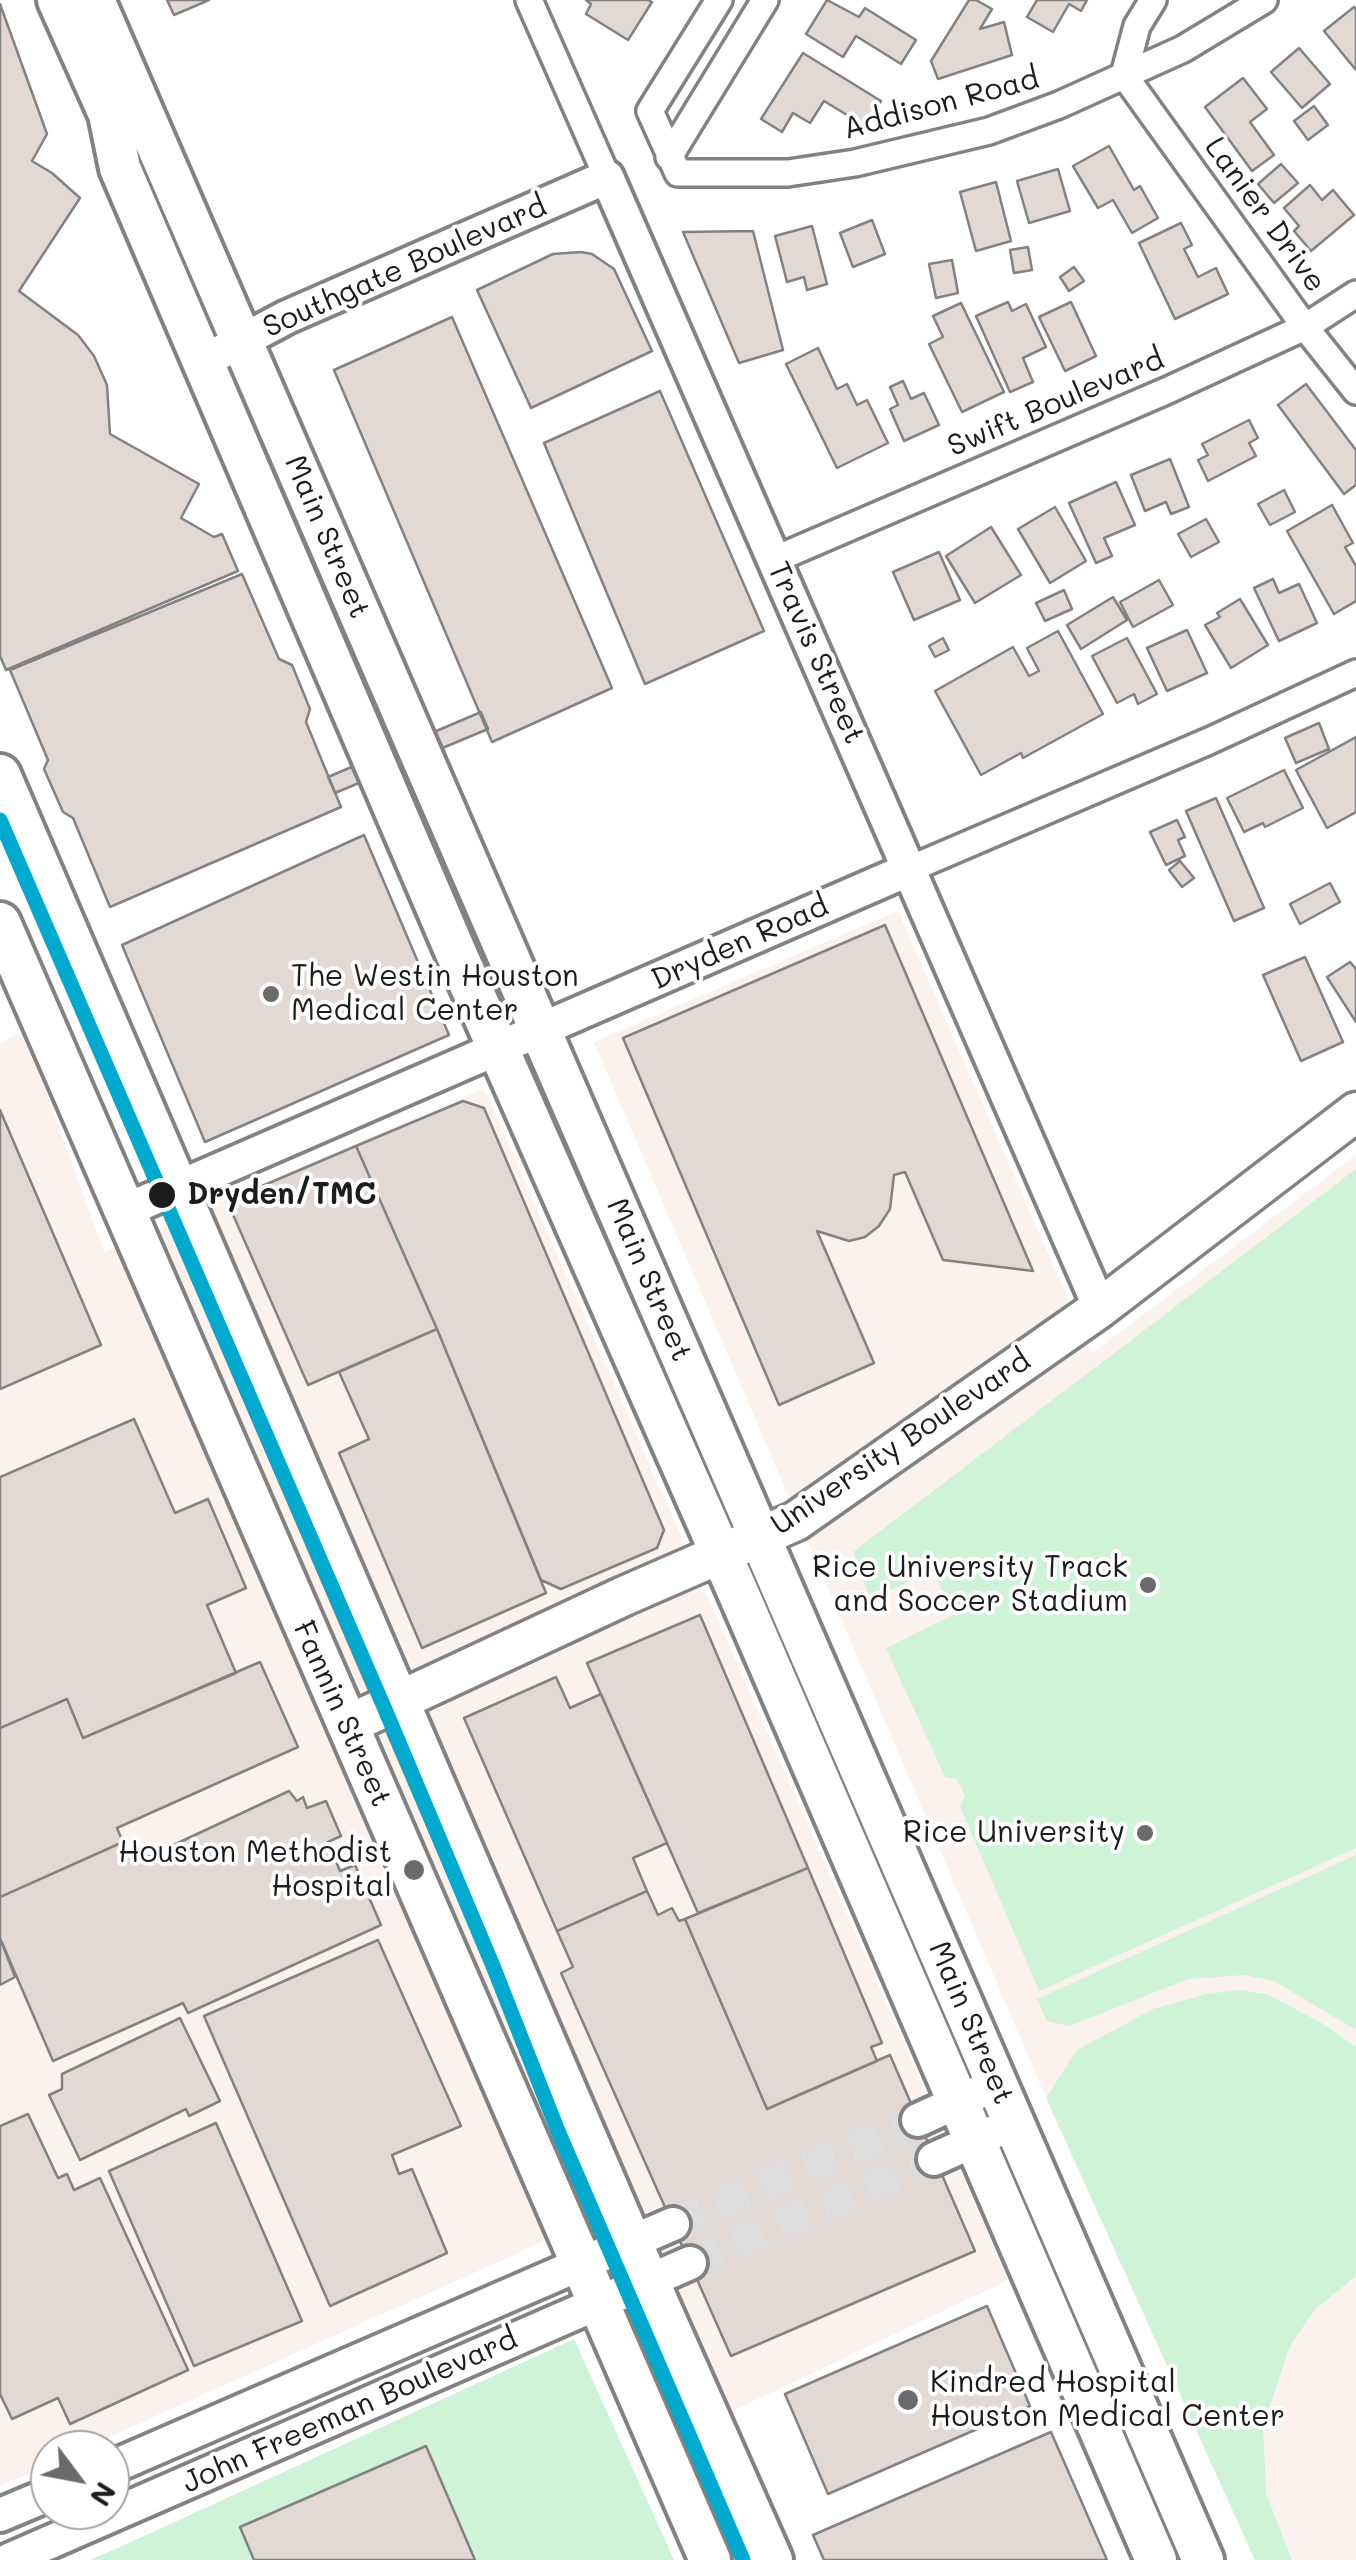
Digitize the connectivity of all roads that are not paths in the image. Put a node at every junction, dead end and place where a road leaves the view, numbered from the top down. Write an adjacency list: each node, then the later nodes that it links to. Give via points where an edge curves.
1 (37, 0): 11 (main road)
2 (58, 0): 11 (main road, Main Street)
3 (94, 0): 11 (main road, Main Street)
4 (116, 0): 11 (main road, via 133,42)
5 (530, 0): 13 (street, Travis Street)
6 (719, 0): 12 (street, via 650,111)
7 (766, 0): 12 (street)
8 (1153, 0): 10 (street, via 1136,26)
9 (1264, 0): 10 (street, Addison Road)
10 (1124, 76): 12 (street, Addison Road, via 989,131 855,164 788,173 678,173); 15 (street, Lanier Drive)
11 (123, 106): 16 (main road, Main Street); 17 (main road, Main Street, via 120,168)
12 (668, 158)
13 (607, 177): 16 (street, Southgate Boulevard); 19 (street, Travis Street)
14 (1356, 294): 15 (street, Swift Boulevard)
15 (1305, 326): 18 (street, Lanier Drive); 19 (street, Swift Boulevard)
16 (242, 341): 17 (street, Southgate Boulevard); 27 (main road, Main Street)
17 (204, 361): 28 (main road, Main Street)
18 (1356, 391)
19 (776, 559): 23 (street, Travis Street)
20 (1356, 673): 23 (street, Dryden Road)
21 (0, 775): 24 (main road, Fannin Street)
22 (0, 814): 24 (main road, via 34,888)
23 (910, 869): 27 (street, Dryden Road); 32 (street, Travis Street)
24 (54, 902): 30 (main road, Fannin Street)
25 (0, 923): 26 (main road, Fannin Street)
26 (38, 1012): 30 (main road, via 60,1026 119,1160 144,1181); 31 (main road, Fannin Street)
27 (540, 1030): 28 (street, Dryden Road); 33 (main road, Main Street)
28 (497, 1049): 30 (street, Dryden Road); 34 (main road, Main Street)
29 (1356, 1112): 32 (main road, University Boulevard)
30 (176, 1188): 31 (street, Dryden Road); 35 (main road, Fannin Street)
31 (124, 1211): 36 (main road, Fannin Street)
32 (1100, 1308): 33 (main road, University Boulevard, via 796,1521)
33 (760, 1538): 34 (main road, University Boulevard); 37 (main road, Main Street)
34 (721, 1553): 35 (main road, University Boulevard); 38 (main road, Main Street)
35 (398, 1699): 36 (main road, University Boulevard); 44 (main road, Fannin Street)
36 (347, 1725): 45 (main road, Fannin Street)
37 (998, 2084): 38 (street); 40 (main road, Main Street)
38 (958, 2100): 39 (street); 41 (main road, Main Street)
39 (918, 2120)
40 (1014, 2123): 41 (street); 60 (main road, Main Street)
41 (974, 2139): 42 (street); 59 (main road, Main Street)
42 (934, 2159)
43 (673, 2224): 44 (street, John Freeman Boulevard)
44 (631, 2242): 45 (street, John Freeman Boulevard); 47 (main road, Fannin Street)
45 (582, 2262): 48 (main road, Fannin Street); 49 (street, John Freeman Boulevard)
46 (690, 2263): 47 (street, John Freeman Boulevard)
47 (649, 2281): 48 (street, John Freeman Boulevard); 58 (main road, Fannin Street)
48 (599, 2302): 50 (street, John Freeman Boulevard); 57 (main road, Fannin Street)
49 (410, 2337): 50 (street); 51 (street, John Freeman Boulevard)
50 (428, 2377): 53 (street, John Freeman Boulevard)
51 (130, 2459)
52 (30, 2502): 54 (street)
53 (130, 2507)
54 (0, 2515)
55 (77, 2530): 56 (street, John Freeman Boulevard)
56 (9, 2560)
57 (710, 2560)
58 (772, 2560)
59 (1156, 2560)
60 (1204, 2560)

